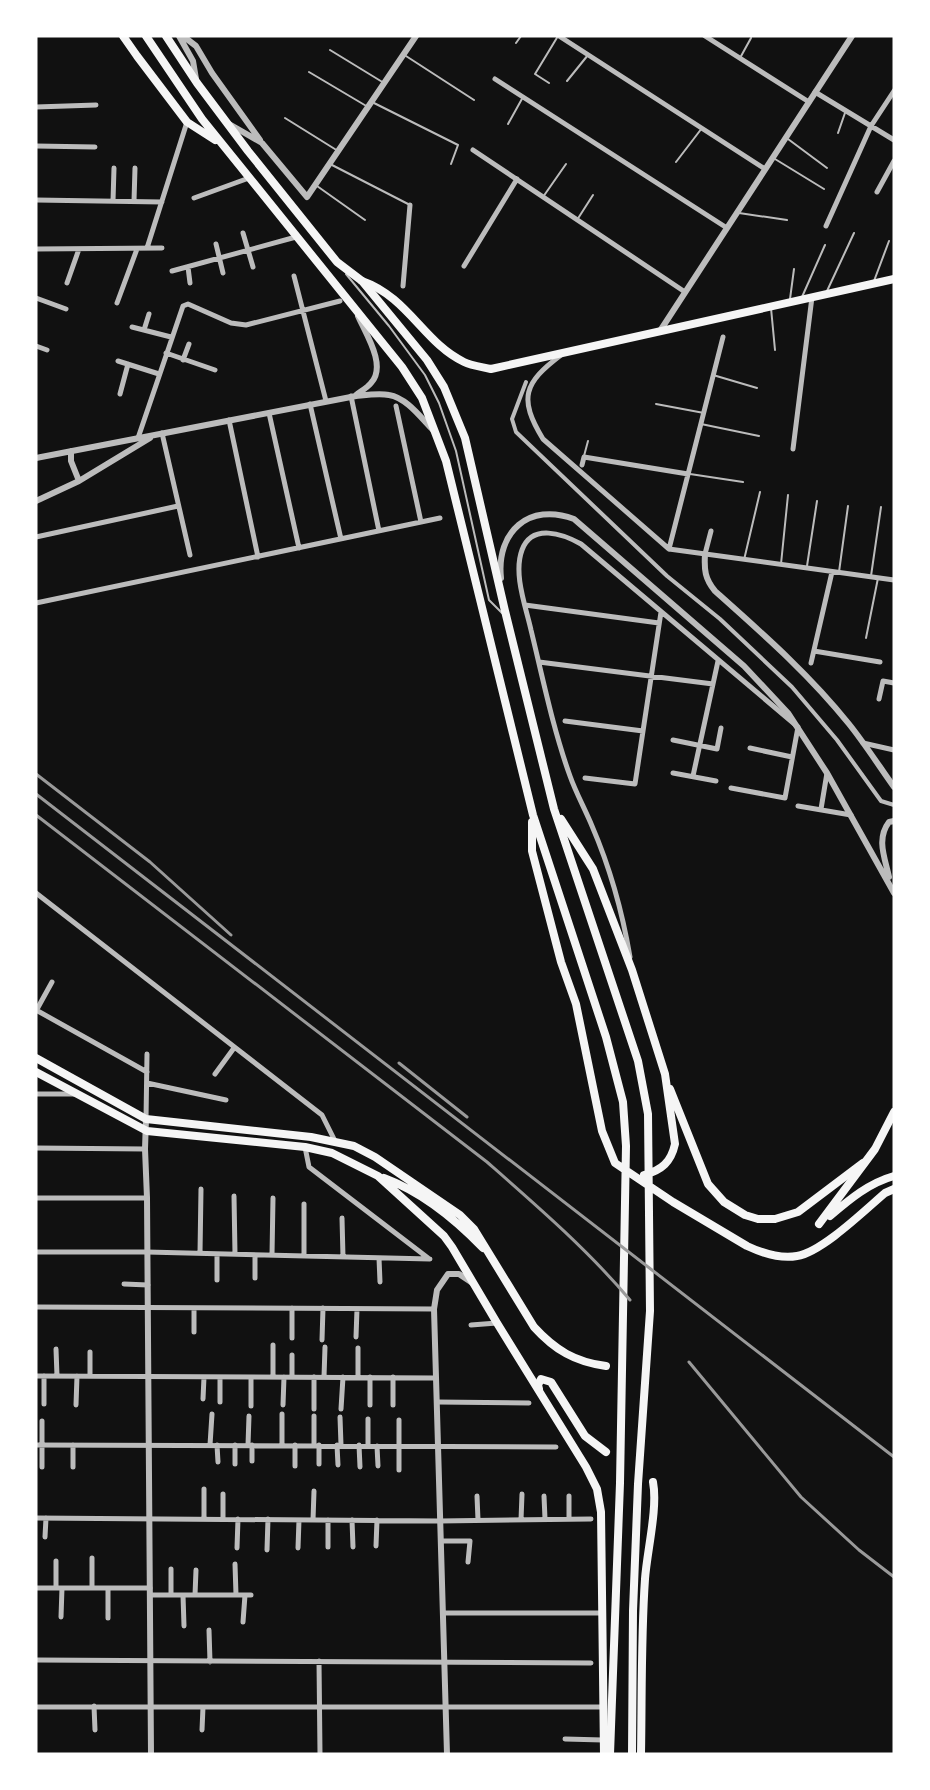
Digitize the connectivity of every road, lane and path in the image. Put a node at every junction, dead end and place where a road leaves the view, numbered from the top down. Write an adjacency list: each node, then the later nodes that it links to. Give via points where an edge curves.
1 (123, 36): 32 (main road)
2 (146, 36): 41 (main road)
3 (166, 36): 19 (main road)
4 (181, 36): 19 (street, via 193,61); 40 (street, via 195,46)
5 (521, 36): 11 (lane)
6 (559, 36): 14 (street); 21 (lane, via 535,74)
7 (705, 36): 15 (street)
8 (852, 36): 23 (street)
9 (414, 37): 13 (street)
10 (751, 38): 15 (lane)
11 (516, 43)
12 (330, 50): 20 (lane)
13 (404, 54): 20 (street); 25 (lane)
14 (588, 55): 18 (lane); 36 (street)
15 (740, 58): 26 (street)
16 (309, 72): 27 (lane)
17 (495, 79): 24 (street)
18 (567, 81)
19 (196, 83): 33 (main road)
20 (384, 83): 27 (street)
21 (549, 83)
22 (894, 91): 35 (street)
23 (815, 92): 26 (street); 30 (street)
24 (523, 97): 34 (lane); 74 (street)
25 (474, 100)
26 (808, 102): 38 (street)
27 (370, 104): 45 (street); 50 (lane, via 458,146)
28 (96, 105): 29 (street)
29 (36, 106)
30 (846, 110): 35 (street); 37 (lane)
31 (285, 118): 45 (lane)
32 (187, 122): 41 (main road); 67 (street)
33 (227, 124): 40 (street); 88 (main road)
34 (508, 124)
35 (871, 126): 39 (street); 73 (street)
36 (702, 128): 48 (lane); 55 (street)
37 (838, 133)
38 (786, 138): 46 (street); 54 (lane)
39 (894, 140)
40 (262, 142): 58 (street, via 307,197)
41 (222, 145): 56 (main road)
42 (36, 146): 43 (street)
43 (95, 147)
44 (473, 150): 57 (street)
45 (338, 151): 49 (street)
46 (772, 158): 55 (street); 59 (lane)
47 (894, 161): 60 (street)
48 (676, 162)
49 (330, 164): 58 (street); 68 (lane)
50 (451, 164)
51 (566, 164): 62 (lane)
52 (114, 168): 65 (street)
53 (135, 168): 66 (street)
54 (827, 168)
55 (765, 169): 69 (street)
56 (249, 178): 63 (street); 77 (main road)
57 (517, 179): 62 (street); 89 (street)
58 (315, 185): 70 (lane)
59 (824, 189)
60 (877, 192)
61 (592, 195): 71 (lane)
62 (543, 197): 71 (street)
63 (194, 198)
64 (36, 200): 65 (street)
65 (112, 201): 66 (street)
66 (134, 201): 67 (street)
67 (162, 202): 85 (street)
68 (410, 205): 101 (street)
69 (737, 212): 72 (lane); 74 (street)
70 (366, 220)
71 (577, 220): 102 (street)
72 (787, 220)
73 (826, 225)
74 (727, 228): 102 (street)
75 (243, 233): 86 (street)
76 (854, 233): 103 (lane)
77 (296, 237): 86 (street); 113 (main road)
78 (890, 241): 100 (lane)
79 (216, 244): 87 (street)
80 (825, 245): 106 (lane)
81 (162, 248): 85 (street)
82 (36, 249): 83 (street)
83 (80, 249): 84 (street); 98 (street)
84 (137, 249): 85 (street); 109 (street)
85 (147, 249)
86 (248, 250): 87 (street); 91 (street)
87 (220, 258): 90 (street); 94 (street)
88 (337, 262): 97 (main road); 185 (lane, via 419,367 440,404 456,451 489,600)
89 (464, 266)
90 (188, 267): 93 (street); 99 (street)
91 (252, 267)
92 (794, 269): 108 (lane)
93 (172, 272)
94 (223, 273)
95 (294, 276): 112 (street)
96 (894, 279): 100 (main road)
97 (362, 281): 125 (main road, via 393,297 447,352 466,363 492,369); 185 (main road, via 444,387 465,438)
98 (67, 283)
99 (190, 283)
100 (873, 283): 103 (main road)
101 (403, 286)
102 (685, 292): 117 (street)
103 (826, 294): 104 (main road)
104 (812, 297): 106 (main road); 149 (street)
105 (36, 298): 111 (street)
106 (801, 299): 108 (main road)
107 (339, 301): 112 (street)
108 (790, 302): 110 (main road)
109 (117, 303)
110 (771, 306): 117 (main road); 123 (lane)
111 (66, 309)
112 (303, 311): 118 (street, via 246,325 188,304 180,310); 136 (street)
113 (356, 311): 135 (street, via 378,368 373,382); 144 (main road, via 402,367 422,398)
114 (149, 314): 116 (street)
115 (132, 327): 116 (street)
116 (144, 330): 118 (street)
117 (660, 331): 125 (main road)
118 (171, 337): 124 (street)
119 (723, 337): 131 (street)
120 (189, 344): 126 (street)
121 (36, 346): 122 (street)
122 (47, 350)
123 (775, 350)
124 (166, 353): 126 (street); 130 (street)
125 (563, 354): 171 (street, via 531,384 531,419 543,439)
126 (183, 360): 129 (street)
127 (118, 361): 128 (street)
128 (128, 364): 130 (street); 134 (street)
129 (215, 370)
130 (159, 374): 147 (street)
131 (713, 375): 133 (lane); 141 (street)
132 (526, 382): 214 (street, via 512,418 516,432 667,576 720,619 792,687 881,801)
133 (757, 388)
134 (120, 394)
135 (353, 396): 136 (street); 144 (street, via 387,394 405,401); 166 (street)
136 (326, 401): 137 (street)
137 (310, 404): 140 (street); 169 (street)
138 (656, 404): 141 (lane)
139 (396, 406): 165 (street)
140 (269, 412): 142 (street); 170 (street)
141 (704, 413): 143 (street)
142 (229, 420): 145 (street); 174 (street)
143 (701, 424): 146 (lane); 154 (street)
144 (436, 433): 219 (main road)
145 (158, 434): 147 (street); 155 (street); 161 (street)
146 (759, 436)
147 (138, 438): 150 (street)
148 (588, 441): 151 (lane)
149 (794, 449)
150 (71, 451): 152 (street); 155 (street)
151 (584, 457): 153 (street); 154 (street)
152 (36, 458)
153 (582, 465)
154 (688, 474): 156 (lane); 171 (street)
155 (79, 481): 159 (street)
156 (743, 483)
157 (760, 492): 175 (lane)
158 (788, 495): 176 (lane)
159 (36, 501)
160 (817, 501): 177 (lane)
161 (178, 506): 168 (street); 173 (street)
162 (848, 506): 178 (lane)
163 (881, 507): 179 (lane)
164 (440, 518): 165 (street)
165 (421, 522): 166 (street)
166 (380, 531): 169 (street)
167 (711, 531): 172 (street)
168 (36, 537)
169 (340, 539): 170 (street)
170 (299, 548): 174 (street)
171 (669, 549): 172 (street)
172 (705, 554): 175 (street); 202 (street, via 707,582 815,685)
173 (190, 555)
174 (258, 557): 182 (street)
175 (744, 560): 176 (street)
176 (781, 564): 177 (street)
177 (807, 568): 178 (street)
178 (836, 572): 179 (street); 188 (street)
179 (871, 577): 180 (street)
180 (878, 578): 181 (street); 187 (lane)
181 (894, 580)
182 (36, 603)
183 (525, 605): 184 (street, via 519,566 522,549 531,538 547,532 581,543); 186 (street); 190 (street)
184 (661, 612): 186 (street); 189 (street)
185 (506, 614): 198 (street, via 499,562 503,543 530,518 551,514 574,519 744,666); 216 (main road)
186 (659, 623): 193 (street)
187 (866, 638)
188 (814, 651): 191 (street); 192 (street)
189 (718, 661): 195 (street); 198 (street)
190 (539, 662): 193 (street); 224 (street, via 570,776 623,913)
191 (880, 662)
192 (811, 663)
193 (651, 675): 195 (street); 200 (street)
194 (894, 683): 196 (street, via 883,681)
195 (713, 684): 203 (street)
196 (879, 699)
197 (565, 722): 200 (street)
198 (798, 727): 206 (street); 208 (street)
199 (721, 728): 203 (street, via 717,749)
200 (643, 731): 210 (street, via 635,784)
201 (673, 740): 203 (street)
202 (862, 743): 205 (street); 212 (street)
203 (700, 746): 209 (street)
204 (750, 748): 206 (street)
205 (894, 750)
206 (792, 757): 213 (street, via 785,798)
207 (673, 773): 209 (street)
208 (827, 773): 217 (street); 218 (street)
209 (693, 776): 211 (street)
210 (585, 778)
211 (716, 781)
212 (894, 787)
213 (731, 788)
214 (894, 805)
215 (798, 806): 217 (street)
216 (554, 809): 224 (main road, via 592,869); 442 (main road, via 638,1060 648,1114 650,1311 638,1484)
217 (821, 809): 218 (street)
218 (851, 814): 221 (street)
219 (532, 815): 246 (main road, via 532,851 576,1004 602,1131); 441 (main road, via 623,1102 626,1146 620,1483)
220 (894, 821): 221 (street, via 882,831 881,841)
221 (890, 884): 223 (street)
222 (36, 893): 227 (street)
223 (894, 893)
224 (632, 970): 233 (main road)
225 (52, 982): 226 (street)
226 (36, 1010): 231 (street)
227 (234, 1048): 232 (street); 241 (street, via 322,1115)
228 (147, 1054): 231 (street)
229 (36, 1058): 239 (main road)
230 (36, 1072): 236 (main road)
231 (147, 1072): 234 (street)
232 (214, 1074)
233 (664, 1074): 246 (main road, via 675,1144 673,1155 667,1165 645,1175 632,1175); 247 (main road, via 708,1184 724,1202 745,1215 776,1219 798,1212)
234 (147, 1083): 237 (street); 239 (street)
235 (36, 1094): 236 (street)
236 (76, 1094): 240 (main road)
237 (226, 1100)
238 (894, 1112): 247 (main road)
239 (147, 1119): 240 (street); 241 (main road)
240 (147, 1131): 242 (main road); 244 (street)
241 (335, 1141): 245 (main road); 263 (main road, via 375,1157 460,1215)
242 (305, 1147): 245 (main road); 268 (street, via 309,1167 430,1259)
243 (36, 1148): 244 (street)
244 (145, 1149): 254 (street)
245 (332, 1153): 248 (main road)
246 (615, 1163): 251 (main road, via 760,1252 792,1257 818,1247)
247 (863, 1163): 249 (main road, via 819,1224 860,1191)
248 (378, 1176): 263 (main road, via 409,1189 447,1215); 274 (main road, via 444,1236)
249 (894, 1176)
250 (201, 1189): 260 (street)
251 (894, 1189)
252 (234, 1196): 262 (street)
253 (36, 1198): 254 (street)
254 (147, 1198): 259 (street)
255 (273, 1198): 265 (street)
256 (304, 1204): 266 (street)
257 (342, 1218): 267 (street)
258 (36, 1252): 259 (street)
259 (147, 1252): 260 (street); 273 (street)
260 (200, 1253): 261 (street)
261 (218, 1254): 262 (street); 270 (street)
262 (235, 1254): 264 (street)
263 (489, 1254): 294 (main road, via 546,1340 570,1357)
264 (255, 1255): 265 (street); 269 (street)
265 (272, 1255): 266 (street)
266 (304, 1256): 267 (street)
267 (343, 1257): 268 (street)
268 (379, 1258): 271 (street)
269 (255, 1278)
270 (217, 1280)
271 (380, 1282)
272 (124, 1284): 273 (street)
273 (147, 1285): 276 (street)
274 (474, 1285): 281 (street, via 459,1274 448,1274 437,1290); 282 (main road)
275 (36, 1307): 276 (street)
276 (148, 1308): 277 (street); 300 (street)
277 (194, 1308): 278 (street); 284 (street)
278 (292, 1308): 279 (street); 286 (street)
279 (322, 1308): 280 (street); 287 (street)
280 (357, 1309): 281 (street); 285 (street)
281 (434, 1309): 313 (street)
282 (496, 1323): 283 (street); 314 (main road)
283 (471, 1325)
284 (194, 1332)
285 (356, 1337)
286 (292, 1338)
287 (322, 1340)
288 (273, 1345): 304 (street)
289 (325, 1347): 308 (street)
290 (358, 1348): 310 (street)
291 (56, 1349): 297 (street)
292 (90, 1352): 299 (street)
293 (292, 1355): 306 (street)
294 (606, 1366)
295 (36, 1376): 296 (street)
296 (44, 1376): 297 (street); 319 (street)
297 (57, 1376): 298 (street)
298 (77, 1376): 299 (street); 323 (street)
299 (90, 1376): 300 (street)
300 (148, 1376): 301 (street); 337 (street)
301 (204, 1377): 302 (street); 315 (street)
302 (220, 1377): 303 (street); 316 (street)
303 (251, 1377): 304 (street); 324 (street)
304 (273, 1377): 305 (street)
305 (284, 1377): 306 (street); 320 (street)
306 (292, 1377): 307 (street)
307 (314, 1377): 308 (street); 325 (street)
308 (324, 1377): 309 (street)
309 (343, 1377): 310 (street); 326 (street)
310 (358, 1377): 311 (street)
311 (370, 1377): 312 (street); 321 (street)
312 (393, 1377): 313 (street); 322 (street)
313 (436, 1378): 317 (street)
314 (539, 1389): 352 (main road, via 542,1379 551,1382 585,1436); 414 (main road, via 597,1489 601,1512)
315 (203, 1399)
316 (220, 1402)
317 (437, 1402): 318 (street); 350 (street)
318 (529, 1403)
319 (44, 1404)
320 (283, 1405)
321 (370, 1405)
322 (393, 1405)
323 (76, 1406)
324 (251, 1406)
325 (314, 1409)
326 (341, 1409)
327 (212, 1414): 338 (street)
328 (282, 1414): 342 (street)
329 (249, 1416): 341 (street)
330 (314, 1416): 344 (street)
331 (340, 1417): 345 (street)
332 (368, 1419): 347 (street)
333 (399, 1420): 348 (street)
334 (42, 1421): 335 (street)
335 (39, 1445): 336 (street); 360 (street)
336 (73, 1445): 337 (street); 361 (street)
337 (149, 1445): 338 (street); 374 (street)
338 (210, 1445): 339 (street)
339 (217, 1445): 340 (street); 354 (street)
340 (235, 1445): 341 (street); 355 (street)
341 (250, 1445): 342 (street); 353 (street)
342 (282, 1445): 343 (street)
343 (295, 1445): 344 (street); 358 (street)
344 (316, 1445): 345 (street); 356 (street)
345 (339, 1445): 346 (street); 357 (street)
346 (359, 1445): 347 (street); 362 (street)
347 (368, 1445): 349 (street)
348 (399, 1445): 349 (street); 350 (street); 363 (street)
349 (377, 1446): 359 (street)
350 (438, 1446): 351 (street); 389 (street)
351 (556, 1447)
352 (606, 1452)
353 (252, 1461)
354 (218, 1462)
355 (235, 1464)
356 (319, 1464)
357 (338, 1465)
358 (295, 1466)
359 (378, 1466)
360 (42, 1467)
361 (72, 1467)
362 (360, 1467)
363 (399, 1470)
364 (653, 1482): 443 (main road, via 645,1577)
365 (204, 1489): 375 (street)
366 (314, 1491): 383 (street)
367 (223, 1494): 376 (street)
368 (522, 1494): 388 (street)
369 (477, 1496): 387 (street)
370 (544, 1496): 378 (street)
371 (569, 1496): 379 (street)
372 (36, 1518): 373 (street)
373 (46, 1518): 374 (street); 390 (street)
374 (149, 1519): 375 (street); 408 (street)
375 (204, 1519): 376 (street)
376 (223, 1519): 377 (street)
377 (238, 1519): 381 (street); 395 (street)
378 (545, 1519): 379 (street); 388 (street)
379 (569, 1519): 380 (street)
380 (591, 1519)
381 (268, 1520): 382 (street); 397 (street)
382 (300, 1520): 383 (street); 396 (street)
383 (313, 1520): 384 (street)
384 (328, 1520): 385 (street); 393 (street)
385 (352, 1520): 386 (street); 394 (street)
386 (377, 1520): 389 (street); 392 (street)
387 (478, 1520): 388 (street); 389 (street)
388 (521, 1520)
389 (440, 1521): 391 (street)
390 (45, 1537)
391 (441, 1541): 400 (street, via 470,1541); 413 (street)
392 (376, 1546)
393 (328, 1547)
394 (353, 1547)
395 (237, 1548)
396 (298, 1548)
397 (267, 1550)
398 (92, 1558): 406 (street)
399 (56, 1561): 405 (street)
400 (468, 1562)
401 (235, 1564): 412 (street)
402 (171, 1569): 409 (street)
403 (196, 1570): 411 (street)
404 (36, 1588): 405 (street)
405 (59, 1588): 406 (street); 415 (street)
406 (92, 1588): 407 (street)
407 (108, 1588): 408 (street); 416 (street)
408 (150, 1592): 409 (street); 423 (street)
409 (171, 1595): 410 (street)
410 (183, 1595): 411 (street); 418 (street)
411 (195, 1595): 412 (street)
412 (236, 1595): 417 (street, via 248,1595)
413 (443, 1613): 414 (street); 422 (street)
414 (602, 1613): 431 (main road)
415 (61, 1617)
416 (108, 1618)
417 (243, 1622)
418 (184, 1626)
419 (209, 1630): 424 (street)
420 (36, 1660): 423 (street)
421 (320, 1661): 422 (street); 424 (street); 430 (street)
422 (444, 1661): 425 (street); 432 (street)
423 (150, 1662): 424 (street); 427 (street)
424 (210, 1662)
425 (591, 1663)
426 (94, 1706): 427 (street); 428 (street); 433 (street)
427 (151, 1706): 429 (street); 437 (street)
428 (36, 1707)
429 (203, 1707): 430 (street); 434 (street)
430 (320, 1707): 432 (street); 438 (street)
431 (603, 1707): 432 (street); 436 (main road)
432 (446, 1708): 439 (street)
433 (95, 1730)
434 (202, 1730)
435 (566, 1738): 436 (street)
436 (603, 1740): 440 (main road)
437 (151, 1754)
438 (320, 1754)
439 (447, 1754)
440 (604, 1754)
441 (610, 1754)
442 (632, 1754)
443 (641, 1754)

